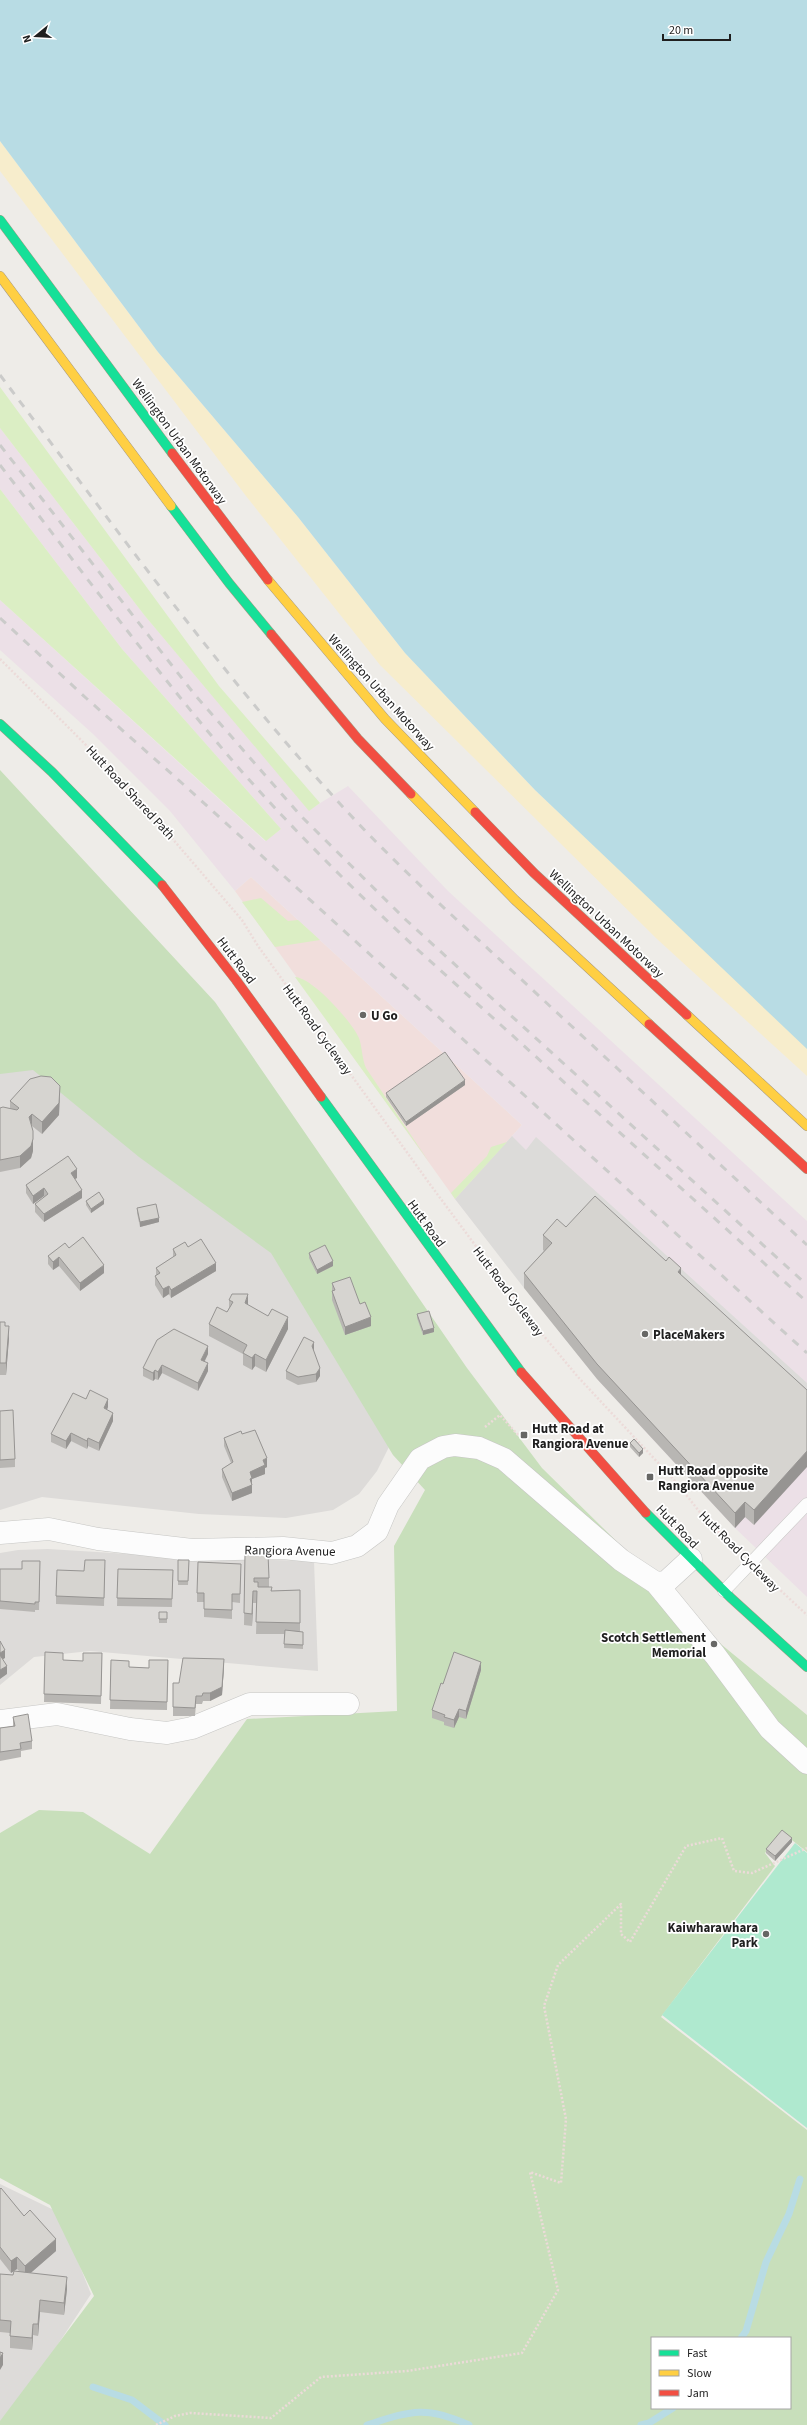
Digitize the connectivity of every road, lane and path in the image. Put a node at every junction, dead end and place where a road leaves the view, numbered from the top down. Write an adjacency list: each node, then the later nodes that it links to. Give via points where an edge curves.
1 (0, 220): 8 (main road, Wellington Urban Motorway, via 254,564 385,719 534,872)
2 (0, 276): 9 (main road, via 229,584 358,739 515,900)
3 (0, 659): 7 (path, Hutt Road Shared Path, via 129,788)
4 (5, 715): 6 (main road, Hutt Road)
5 (0, 724): 6 (main road, Hutt Road)
6 (52, 772): 15 (main road, Hutt Road, via 164,887 236,980 521,1372 593,1456)
7 (252, 933): 16 (path, Hutt Road Cycleway, via 258,946 533,1323 578,1377 676,1482 706,1520)
8 (807, 1126)
9 (807, 1169)
10 (482, 1429): 11 (path, via 500,1415)
11 (519, 1436)
12 (807, 1504): 13 (lane)
13 (803, 1518): 16 (lane)
14 (0, 1533): 17 (street, Rangiora Avenue, via 49,1529 98,1539 192,1550 283,1548 332,1553 357,1546 378,1531 388,1505 420,1459 443,1447 455,1445 479,1448 504,1459 621,1560)
15 (691, 1559): 17 (street, via 666,1582); 18 (main road, Hutt Road)
16 (751, 1564): 18 (lane); 19 (path, Hutt Road Cycleway)
17 (656, 1584): 23 (street, Rangiora Avenue, via 715,1655 770,1729)
18 (724, 1591): 20 (main road, Hutt Road)
19 (807, 1615)
20 (807, 1667)
21 (348, 1704): 22 (street, via 250,1704 192,1728 167,1733 130,1729 57,1714)
22 (0, 1721)
23 (807, 1763)
24 (807, 1848): 25 (path, via 752,1873 734,1871 722,1838 686,1846 630,1942 621,1934 621,1904 558,1965 544,2006 566,2119 561,2183 530,2172 558,2290 522,2353 407,2371 321,2377 271,2418 190,2413 175,2416)
25 (156, 2425)

